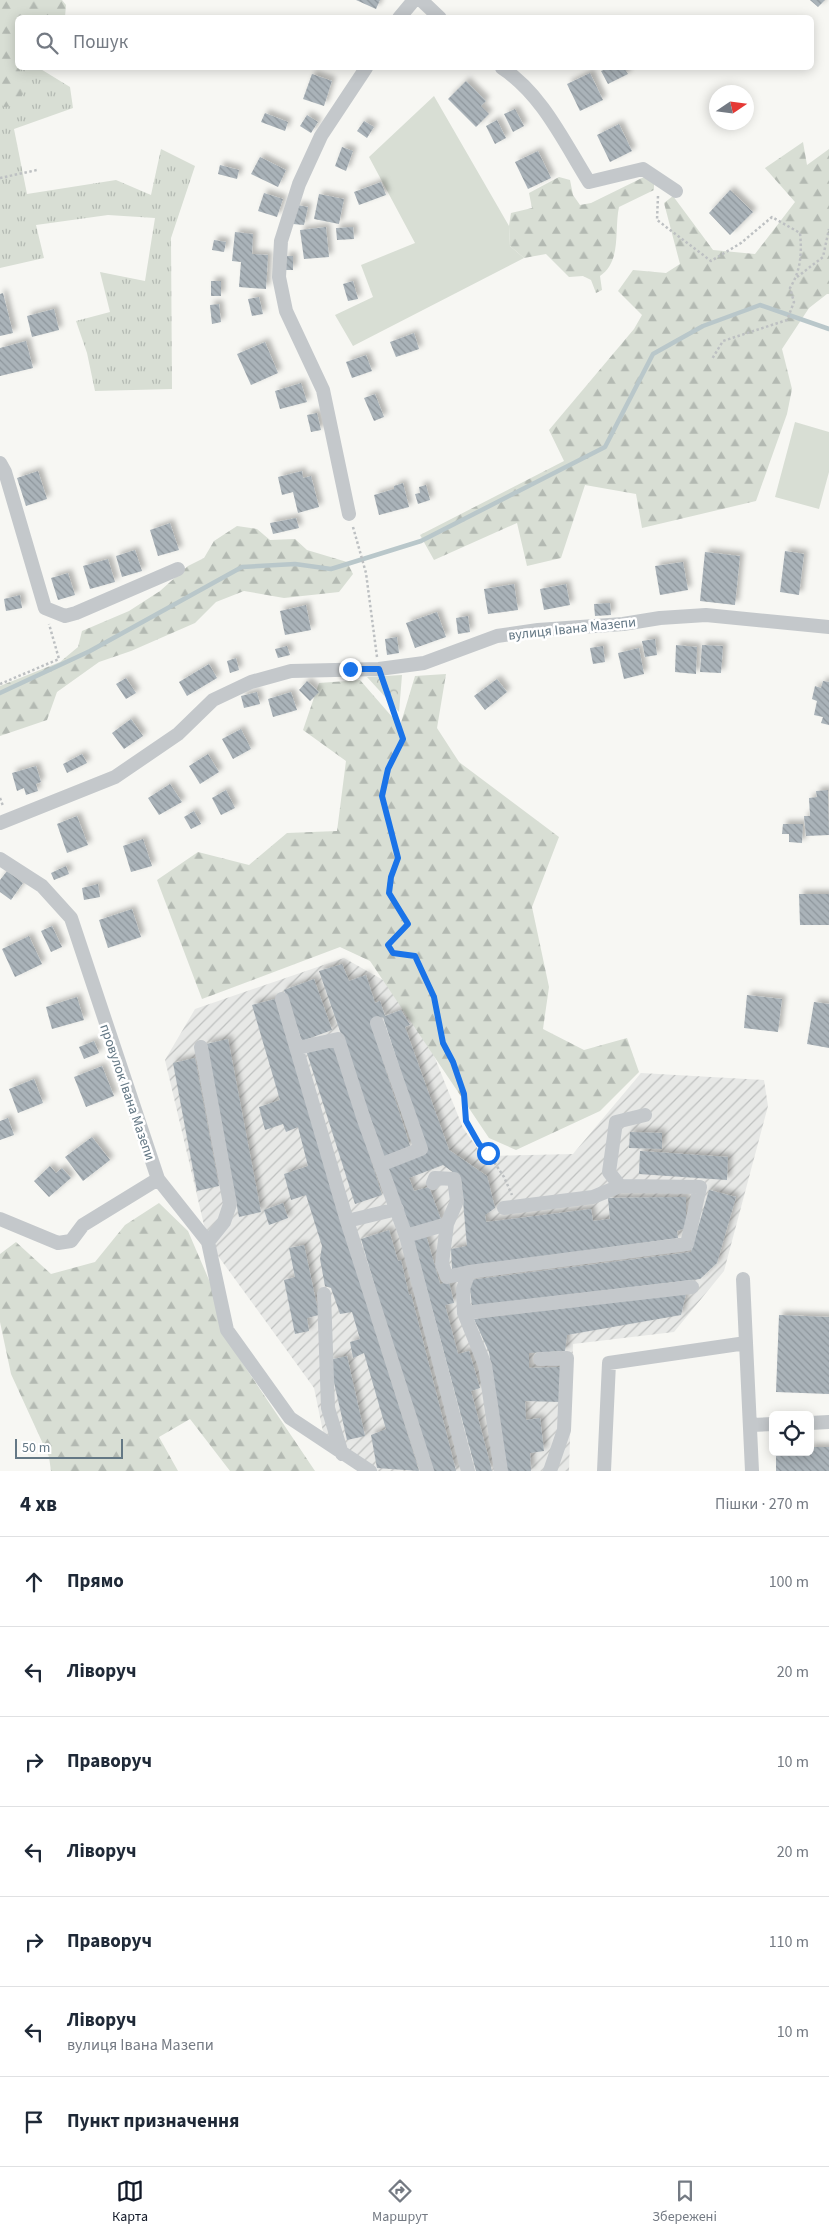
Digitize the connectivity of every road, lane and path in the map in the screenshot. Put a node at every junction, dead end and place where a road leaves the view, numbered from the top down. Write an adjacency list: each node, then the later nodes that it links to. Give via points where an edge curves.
1 (414, 0): 3 (street)
2 (421, 0): 4 (street)
3 (402, 15)
4 (437, 15)
5 (365, 70): 15 (street, via 321,136 299,184 281,241 279,277 286,311 323,390)
6 (505, 70): 9 (street, via 542,106 589,182 643,169)
7 (37, 170): 8 (path)
8 (0, 178)
9 (658, 179): 10 (street); 12 (path, via 657,220 710,261 741,243 772,217 800,233 802,254)
10 (676, 191)
11 (829, 229): 12 (path, via 823,257)
12 (797, 277): 13 (path, via 790,288 794,302 787,320 723,341)
13 (712, 358)
14 (0, 463): 17 (street)
15 (349, 514): 19 (path, via 366,573)
16 (178, 569): 17 (street, via 76,613 65,616)
17 (44, 608): 20 (path, via 59,659)
18 (829, 627): 19 (street, вулиця Івана Мазепи, via 706,615 660,618 497,636 424,663)
19 (379, 669): 21 (street, вулиця Івана Мазепи, via 291,671 251,682 213,700 178,734 115,777); 32 (path, via 403,739 388,769 382,796 398,858 389,893 408,924 388,945 393,953 415,956 434,997 443,1043 464,1094 466,1121 504,1177 514,1199)
20 (0, 684)
21 (0, 823)
22 (0, 859): 29 (street, провулок Івана Мазепи, via 42,886 71,918)
23 (282, 999): 26 (street)
24 (378, 1022): 28 (street, via 421,1149)
25 (201, 1047): 39 (street, via 230,1204 224,1222)
26 (298, 1048): 28 (street, via 338,1039); 36 (street)
27 (645, 1115): 31 (street, via 616,1122 609,1172)
28 (380, 1165): 34 (street)
29 (158, 1178): 35 (street, провулок Івана Мазепи, via 83,1225 71,1242 58,1243); 39 (street)
30 (433, 1183): 37 (street, via 435,1178 454,1179 457,1201)
31 (620, 1186): 32 (street, via 593,1197); 40 (street, via 700,1188 687,1244)
32 (527, 1206): 33 (street)
33 (504, 1208)
34 (397, 1209): 36 (street); 38 (street)
35 (0, 1220)
36 (347, 1221): 53 (street)
37 (447, 1224): 38 (street); 40 (street, via 442,1264 447,1276)
38 (406, 1236): 54 (street)
39 (208, 1242): 51 (street, via 227,1330 290,1418)
40 (469, 1272): 44 (street, via 463,1289)
41 (743, 1279): 45 (street)
42 (692, 1287): 44 (street)
43 (324, 1294): 51 (street, via 328,1408)
44 (464, 1313): 55 (street, via 485,1365)
45 (746, 1343): 50 (street); 57 (street, via 609,1363)
46 (540, 1359): 56 (street, via 567,1358 564,1430)
47 (829, 1422): 48 (street)
48 (814, 1423)
49 (769, 1424): 50 (street)
50 (750, 1425): 58 (street)
51 (342, 1454): 52 (street)
52 (370, 1471)
53 (428, 1471)
54 (468, 1471)
55 (502, 1471)
56 (550, 1471)
57 (604, 1471)
58 (752, 1471)

